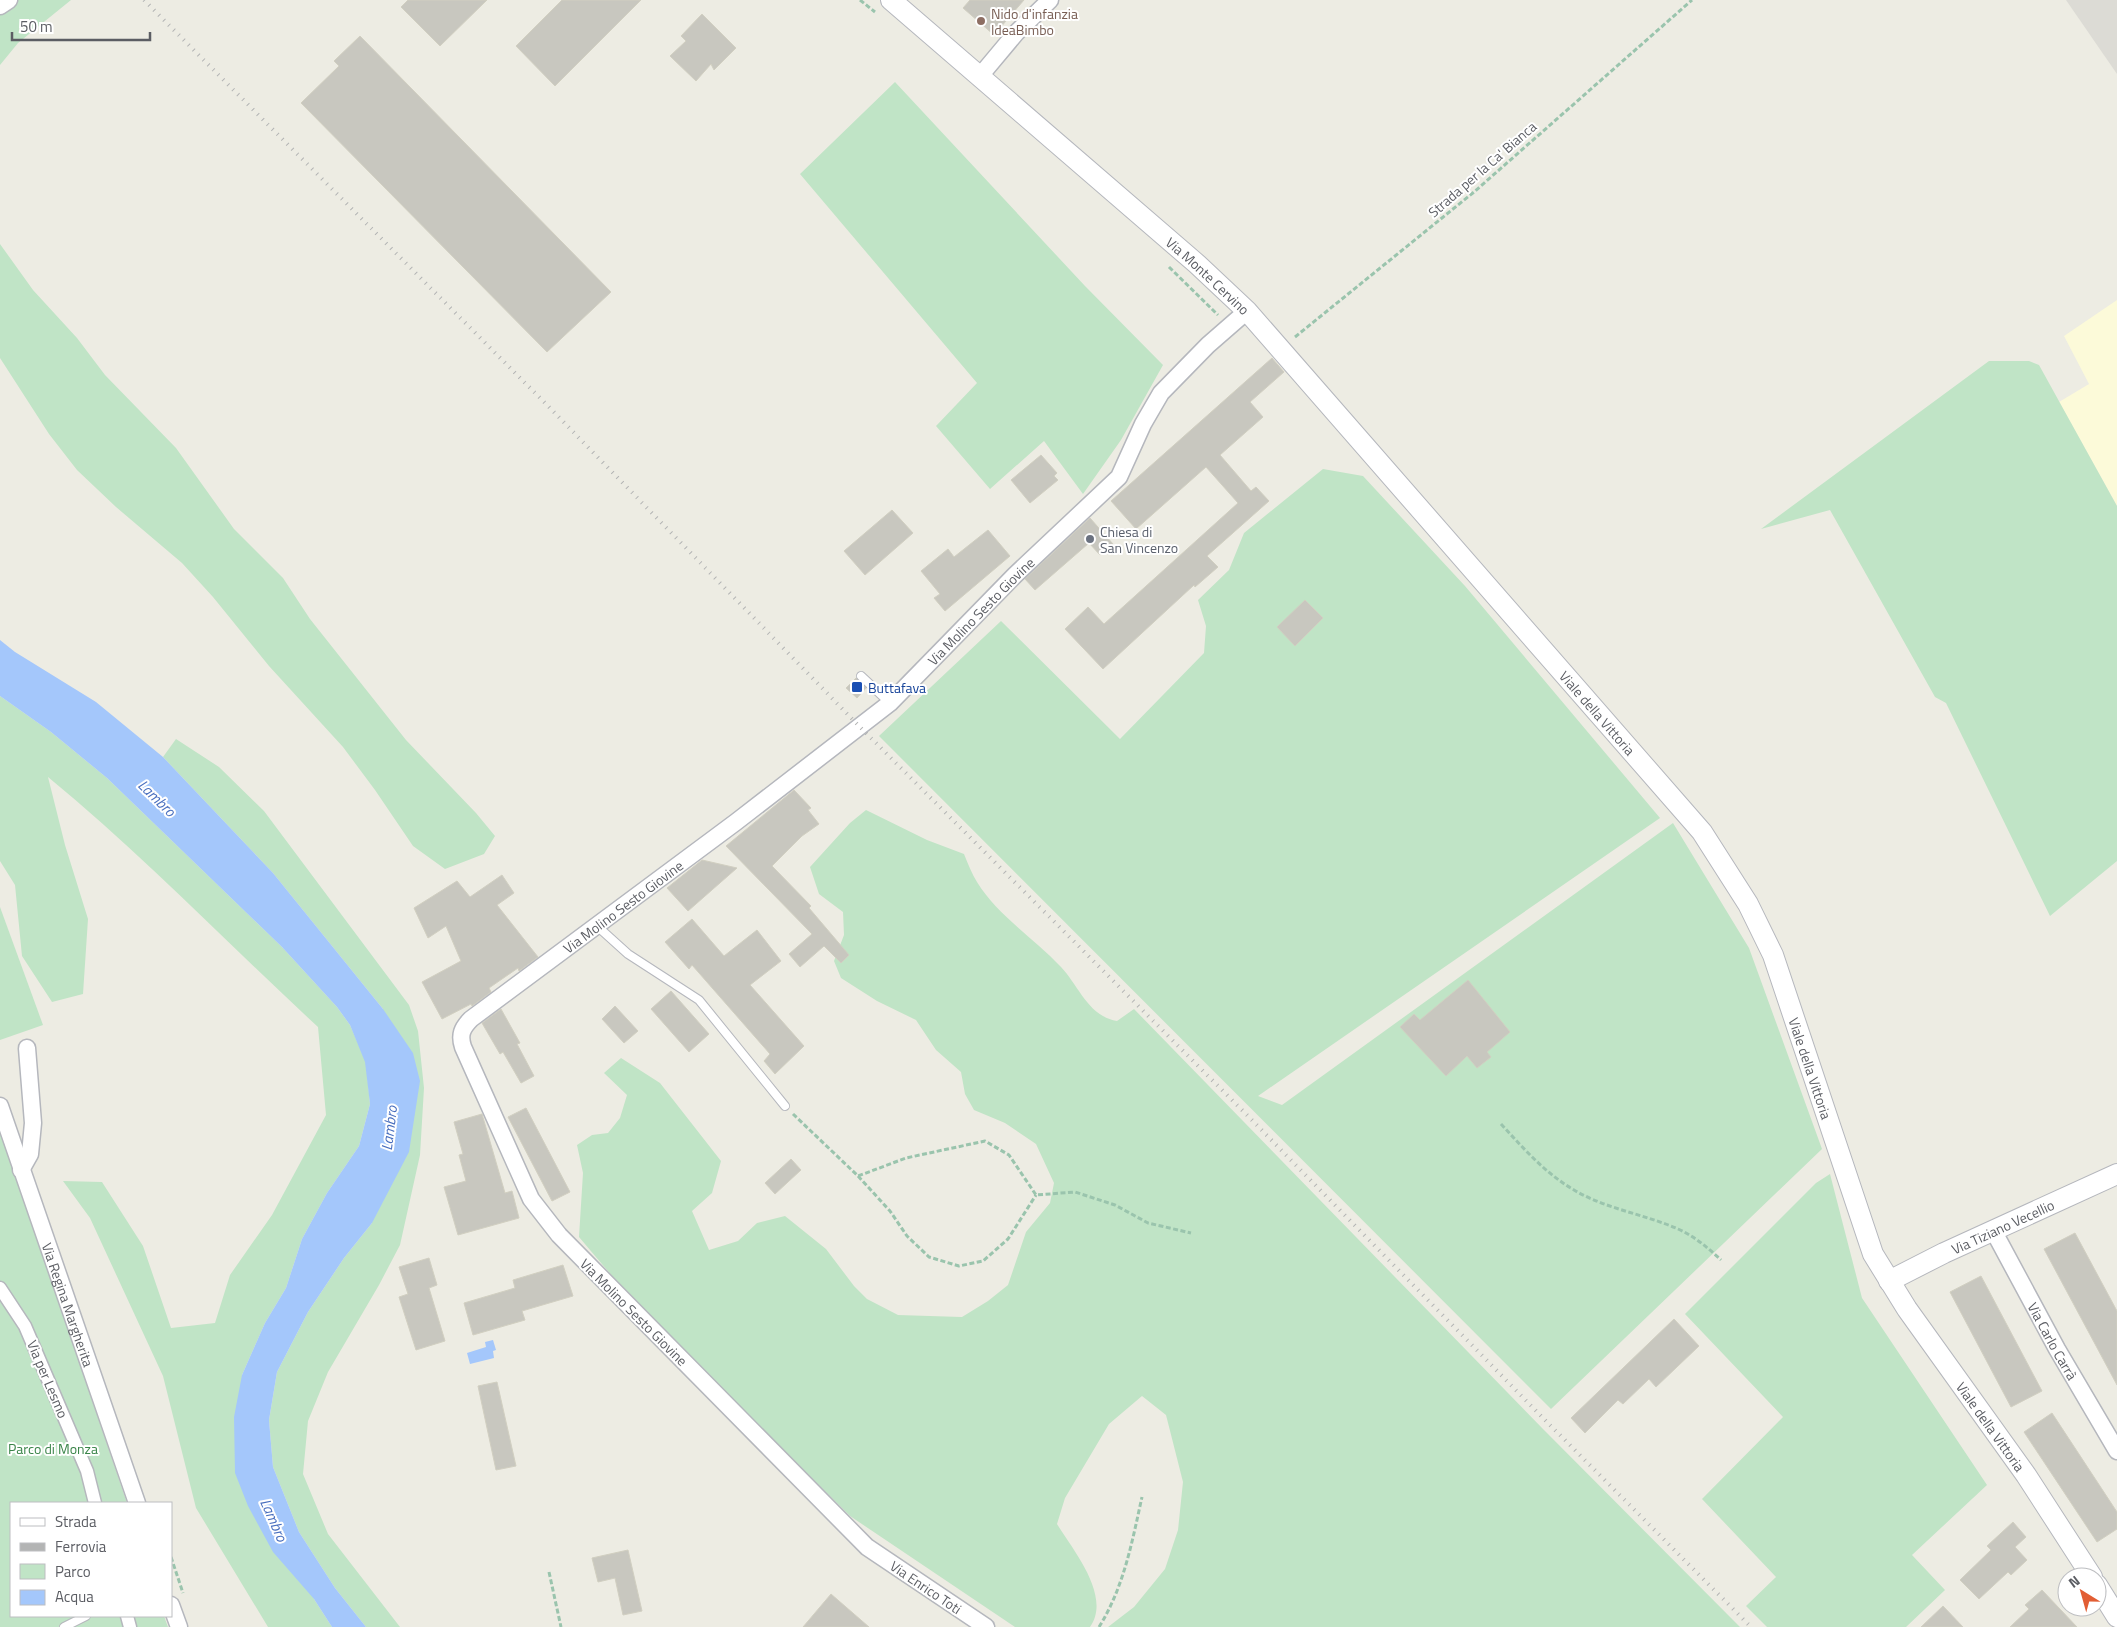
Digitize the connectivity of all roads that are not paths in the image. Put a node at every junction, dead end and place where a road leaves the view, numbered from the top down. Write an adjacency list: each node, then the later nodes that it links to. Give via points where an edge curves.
1 (9, 0): 4 (street)
2 (891, 0): 5 (street, Via Monte Cervino)
3 (1050, 0): 5 (street, via 1016,33)
4 (0, 6)
5 (980, 76): 6 (street, Via Monte Cervino)
6 (1247, 311): 7 (street, Via Monte Cervino); 9 (street, Via Molino Sesto Giovine, via 1208,344 1161,393 1119,477 1015,575)
7 (1489, 588): 17 (street, Viale della Vittoria, via 1702,832 1748,904 1773,955 1873,1254)
8 (861, 676): 9 (lane)
9 (890, 703): 10 (street, Via Molino Sesto Giovine)
10 (597, 926): 13 (lane, via 628,954 699,1000); 22 (street, Via Molino Sesto Giovine, via 471,1019 461,1033 463,1048 531,1199 548,1223)
11 (27, 1048): 14 (street, via 32,1123 30,1154)
12 (0, 1106): 14 (street, Via Regina Margherita)
13 (785, 1106)
14 (22, 1170): 21 (street, Via Regina Margherita)
15 (2117, 1174): 16 (street, Via Tiziano Vecellio)
16 (1994, 1230): 17 (street, Via Tiziano Vecellio); 19 (street, Via Carlo Carrà, via 2057,1349)
17 (1889, 1281): 23 (street, Viale della Vittoria, via 2026,1475)
18 (0, 1288): 20 (street, Via per Lesmo, via 25,1326 87,1471)
19 (2117, 1451)
20 (96, 1502)
21 (137, 1502)
22 (867, 1548): 28 (street, Via Enrico Toti)
23 (2086, 1567)
24 (172, 1608): 27 (street)
25 (84, 1617): 26 (lane)
26 (64, 1627)
27 (179, 1627)
28 (986, 1627)

